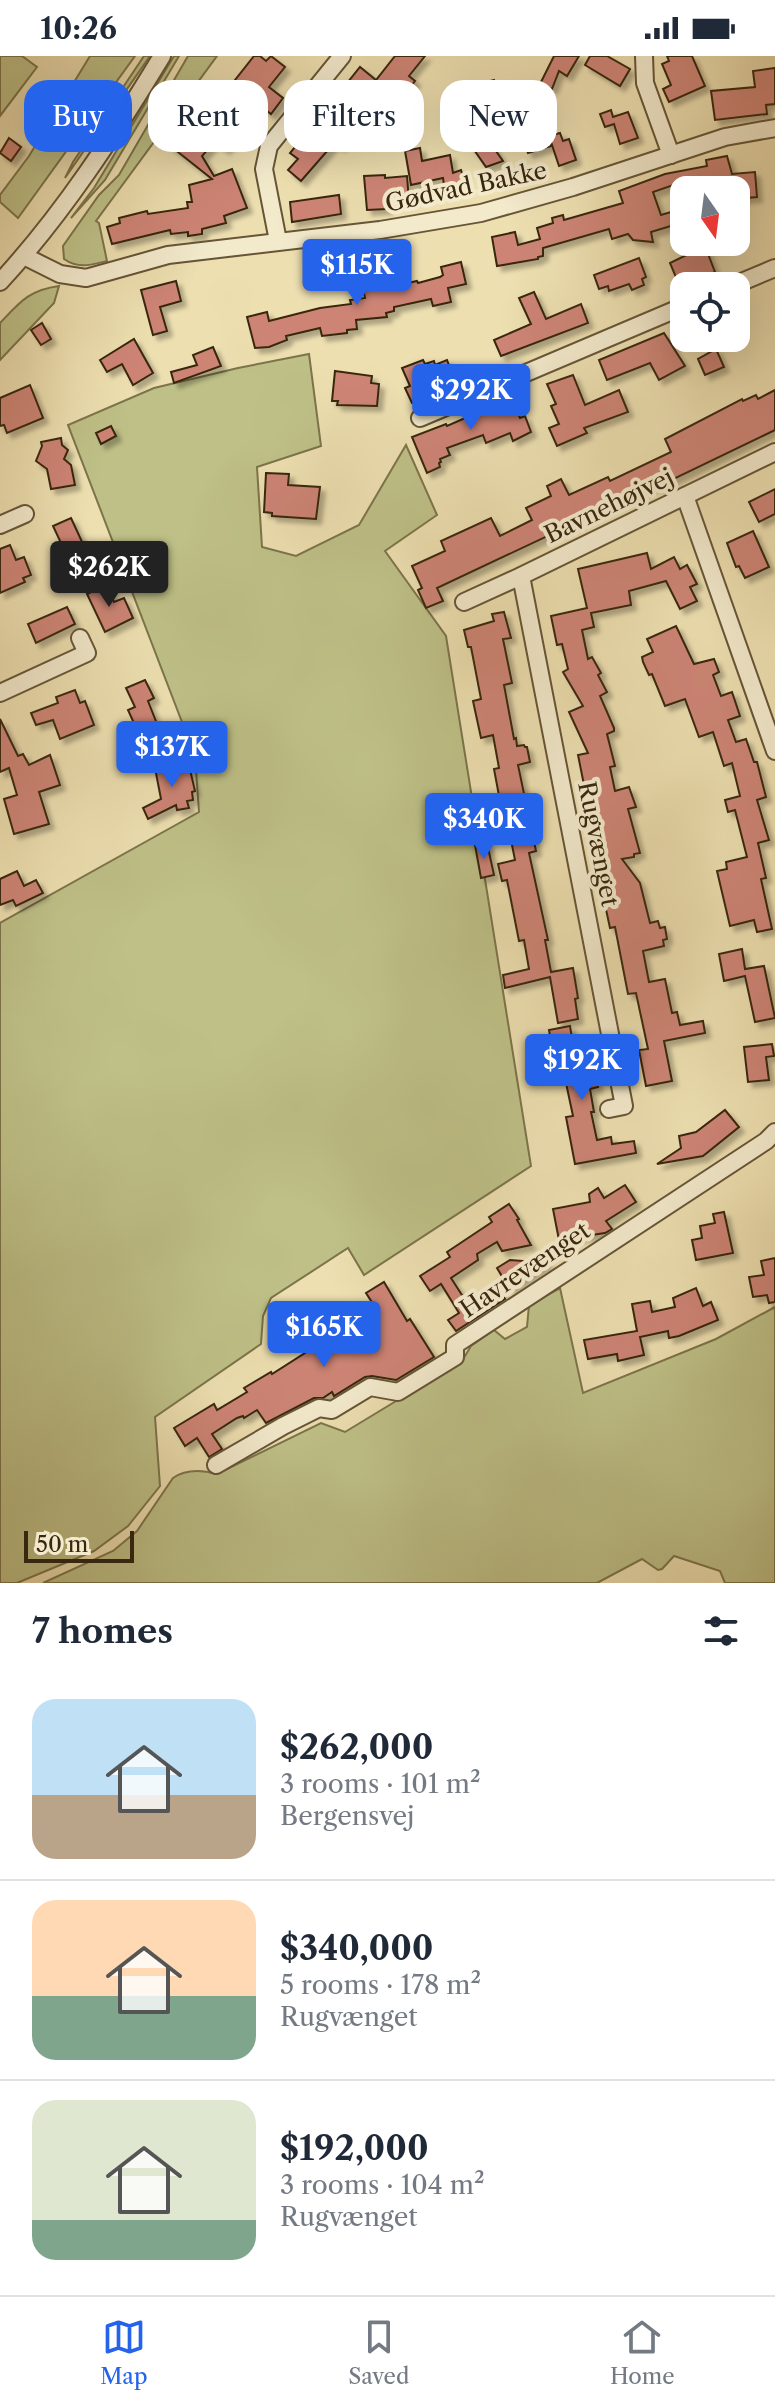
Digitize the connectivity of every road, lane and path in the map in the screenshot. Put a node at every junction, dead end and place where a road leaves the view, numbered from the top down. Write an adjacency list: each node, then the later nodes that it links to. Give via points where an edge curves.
1 (162, 56): 7 (street)
2 (342, 56): 6 (street, via 269,146 264,169)
3 (644, 56): 5 (street, via 645,83)
4 (775, 128): 5 (street, Gødvad Bakke)
5 (671, 155): 6 (street, Gødvad Bakke, via 481,213)
6 (278, 241): 7 (street, Gødvad Bakke, via 168,255 86,278 60,274)
7 (24, 256): 10 (street)
8 (775, 268): 9 (street)
9 (750, 278)
10 (0, 282)
11 (670, 312): 12 (street)
12 (420, 418)
13 (775, 452): 14 (street, Bavnehøjvej)
14 (685, 496): 17 (street, Bavnehøjvej); 21 (street)
15 (25, 514): 16 (street)
16 (0, 525)
17 (521, 576): 18 (street, Bavnehøjvej); 22 (street, Rugvænget, via 624,1106)
18 (464, 602)
19 (80, 638): 20 (street, via 87,653)
20 (0, 693)
21 (775, 751)
22 (609, 1109)
23 (775, 1132): 24 (street, Havrevænget, via 455,1345 455,1357 398,1392 370,1387 332,1410 319,1408 307,1414)
24 (216, 1465)

